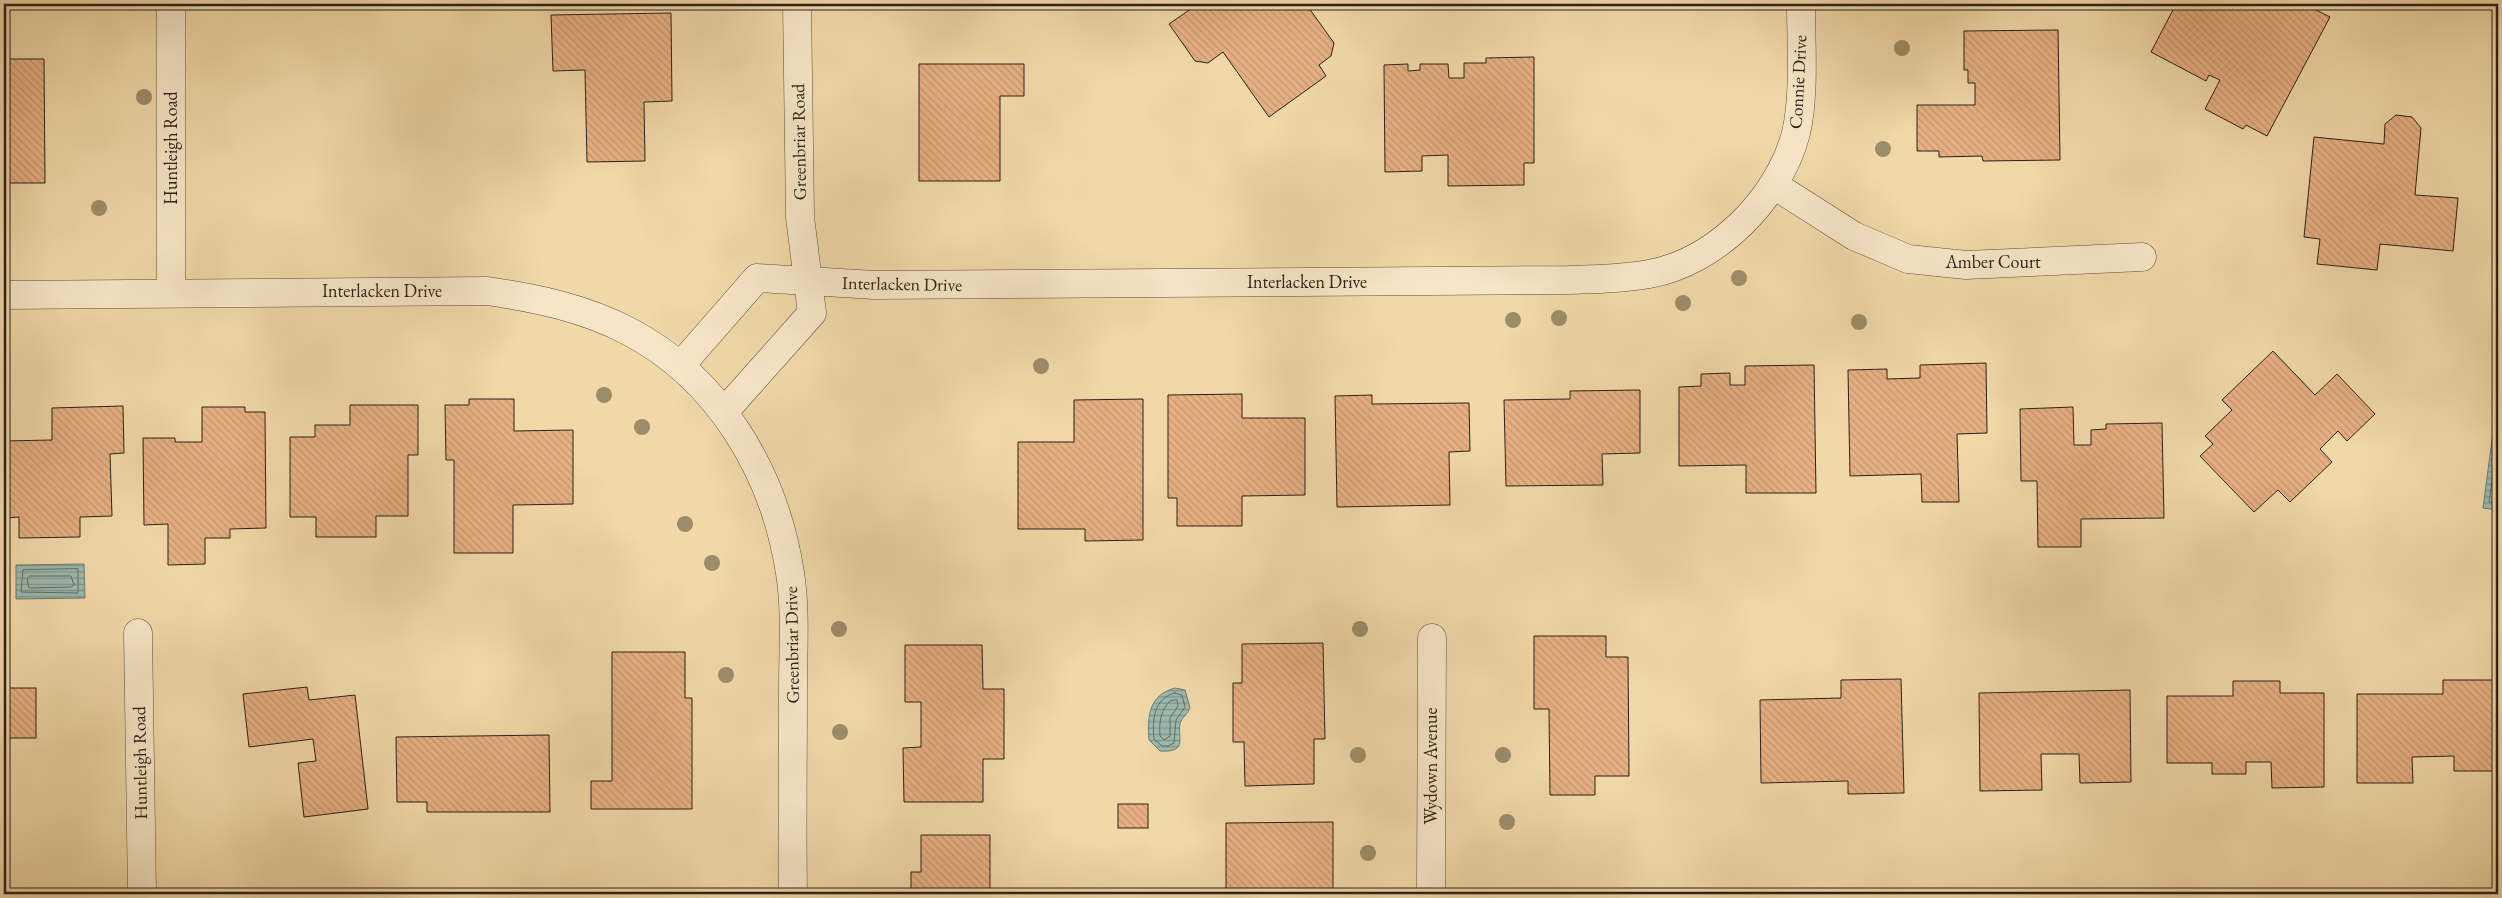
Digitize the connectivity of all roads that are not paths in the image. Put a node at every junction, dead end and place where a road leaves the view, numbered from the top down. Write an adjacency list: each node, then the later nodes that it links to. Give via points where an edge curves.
1 (170, 4): 7 (street, Huntleigh Road)
2 (797, 4): 6 (street, Greenbriar Road, via 800,217)
3 (1800, 4): 4 (street, Connie Drive, via 1800,90 1796,132)
4 (1774, 185): 5 (street, Amber Court, via 1854,236 1908,259 1966,265); 6 (street, Interlacken Drive, via 1732,234 1691,259 1651,274 1612,279 885,285)
5 (2142, 257)
6 (807, 281): 9 (street, via 757,278); 10 (street, Greenbriar Road, via 812,313)
7 (171, 293): 8 (street, Interlacken Drive); 9 (street, Interlacken Drive, via 487,290 574,309 628,331)
8 (4, 295)
9 (681, 365): 10 (street, Interlacken Drive)
10 (724, 412): 14 (street, Greenbriar Drive, via 753,457 778,515 790,574)
11 (138, 633): 13 (street, Huntleigh Road)
12 (1432, 638): 15 (street, Wydown Avenue)
13 (142, 894)
14 (793, 894)
15 (1431, 894)

